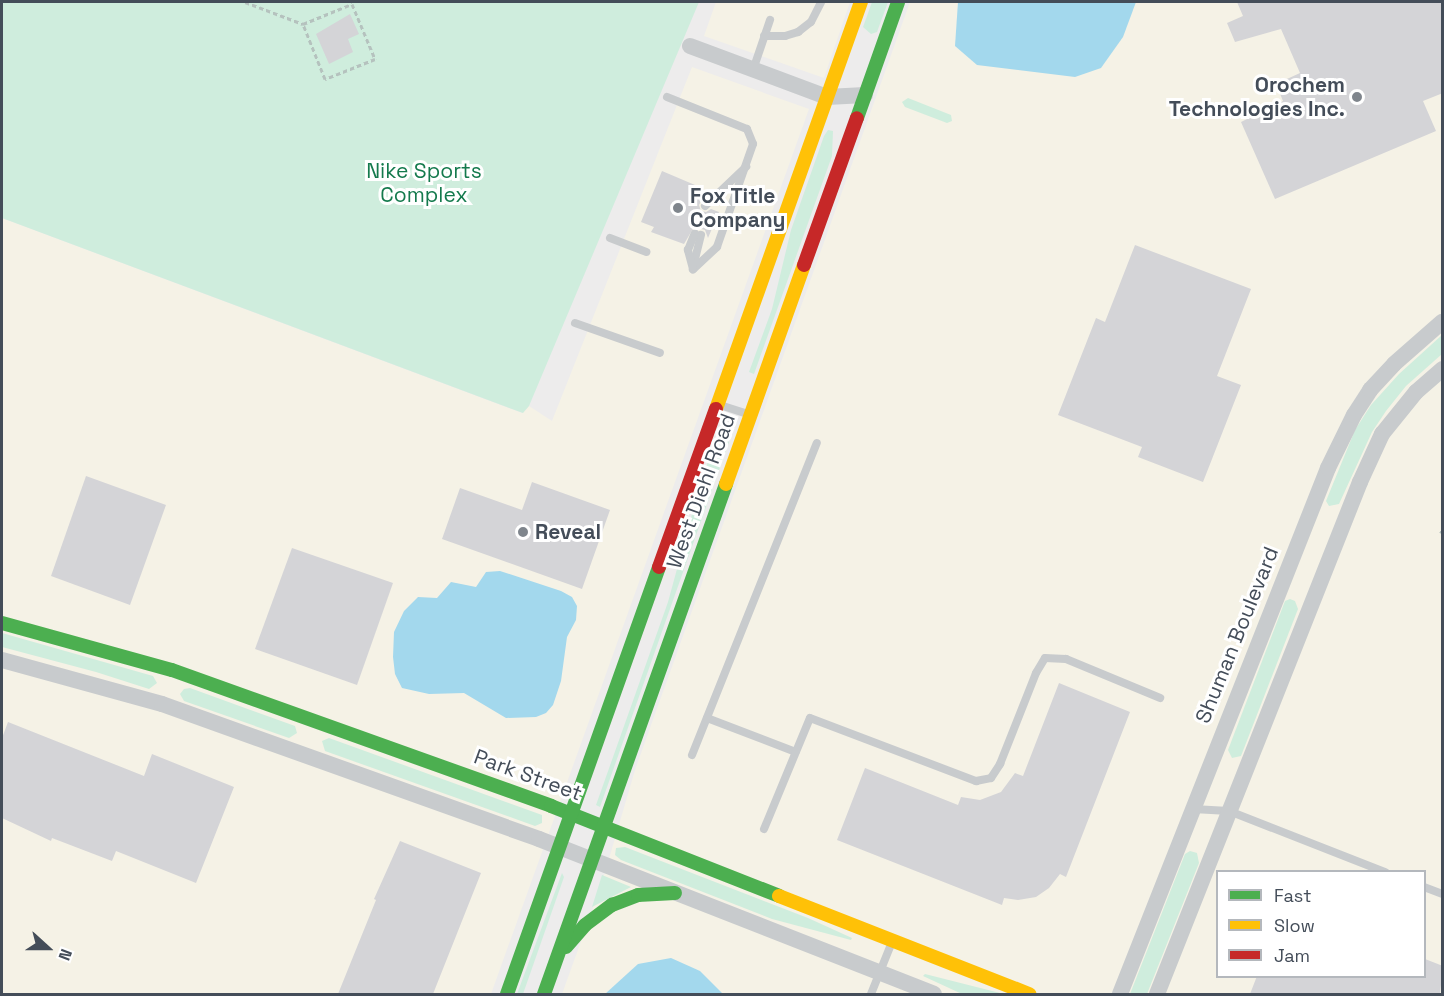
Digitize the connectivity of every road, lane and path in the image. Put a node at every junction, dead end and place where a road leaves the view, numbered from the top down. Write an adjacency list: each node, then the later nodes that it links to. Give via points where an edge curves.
1 (246, 2): 6 (path)
2 (821, 2): 7 (lane, via 811,22 798,32)
3 (861, 2): 12 (street, West Diehl Road)
4 (898, 2): 10 (street, West Diehl Road)
5 (770, 20): 7 (lane)
6 (303, 24): 6 (path, via 352,4 375,59 325,79)
7 (764, 36): 9 (lane)
8 (690, 46): 9 (street)
9 (752, 70): 12 (street)
10 (865, 95): 12 (street); 23 (street, West Diehl Road)
11 (667, 97): 13 (lane, via 747,129 753,144)
12 (827, 97): 22 (street, West Diehl Road)
13 (747, 166): 14 (lane); 15 (lane, via 717,247 693,269)
14 (708, 208)
15 (698, 234)
16 (610, 238): 17 (lane)
17 (646, 252)
18 (1443, 322): 31 (street, Shuman Boulevard, via 1394,364 1354,415 1328,468)
19 (575, 323): 20 (lane)
20 (660, 353)
21 (1443, 369): 32 (street, via 1416,392 1382,434)
22 (718, 404): 23 (lane); 33 (street, West Diehl Road)
23 (750, 416): 34 (street, West Diehl Road)
24 (817, 442): 28 (lane)
25 (2, 623): 33 (street, Park Street, via 172,670)
26 (2, 660): 36 (street, via 162,704)
27 (1160, 698): 29 (lane, via 1066,659 1045,658 991,778 976,781 810,718)
28 (707, 718): 29 (lane); 30 (lane)
29 (796, 752): 35 (lane)
30 (692, 755)
31 (1192, 809): 32 (lane); 50 (street, Shuman Boulevard)
32 (1229, 811): 38 (lane); 51 (street)
33 (572, 814): 34 (street, Park Street); 36 (street, West Diehl Road)
34 (603, 827): 37 (street, West Diehl Road); 42 (street, Park Street)
35 (764, 829)
36 (560, 848): 37 (street); 45 (street, West Diehl Road)
37 (592, 860): 40 (street); 43 (street, West Diehl Road)
38 (1380, 870)
39 (1426, 887): 41 (lane)
40 (675, 893): 43 (street, via 638,895 612,905 585,925); 44 (street)
41 (1443, 894)
42 (892, 940): 44 (lane); 49 (street, Park Street)
43 (557, 957): 46 (street, West Diehl Road)
44 (881, 973): 47 (lane); 48 (street)
45 (507, 994)
46 (544, 994)
47 (871, 994)
48 (934, 994)
49 (1029, 994)
50 (1120, 994)
51 (1157, 994)

